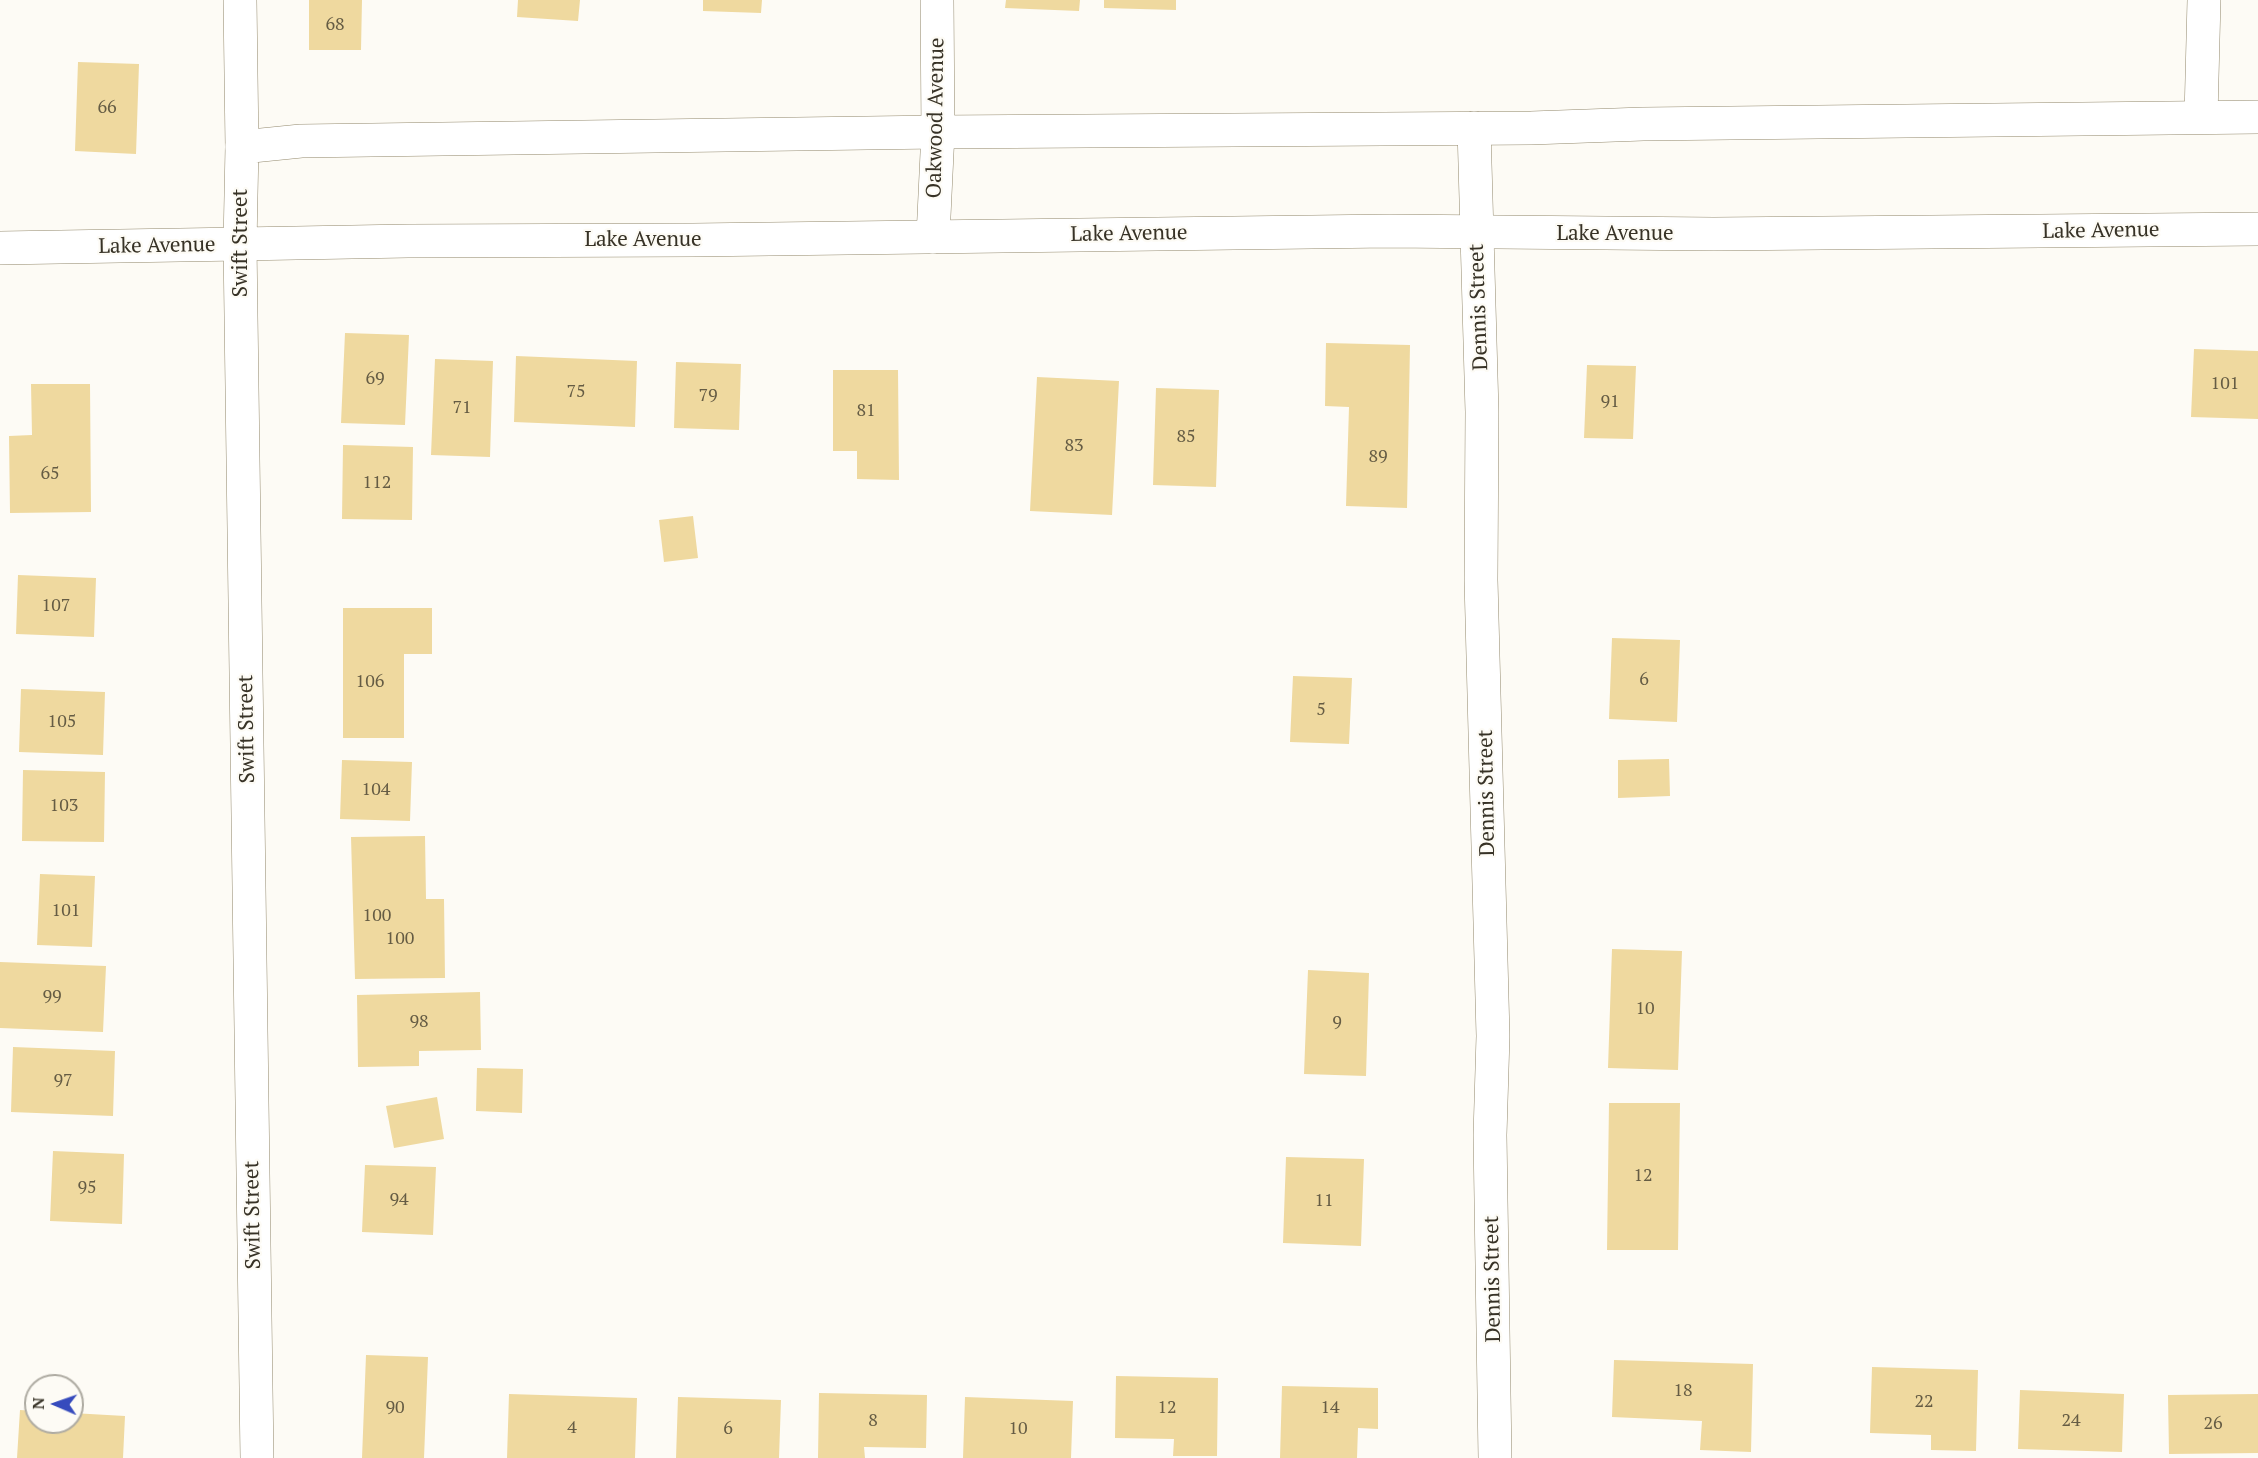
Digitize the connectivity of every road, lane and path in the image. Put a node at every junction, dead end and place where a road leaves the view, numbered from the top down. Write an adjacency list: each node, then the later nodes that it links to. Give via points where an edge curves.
1 (240, 0): 8 (main road, Swift Street)
2 (937, 0): 7 (main road, Oakwood Avenue)
3 (2204, 0): 4 (main road)
4 (2201, 117): 5 (main road); 6 (main road)
5 (2258, 117)
6 (1474, 128): 7 (main road); 10 (main road, Dennis Street)
7 (938, 132): 8 (main road, via 301,141); 11 (main road, Oakwood Avenue)
8 (242, 147): 12 (main road, Swift Street)
9 (2258, 230): 10 (main road, Lake Avenue)
10 (1476, 233): 11 (main road, Lake Avenue); 15 (main road, Dennis Street, via 1492,1036)
11 (933, 237): 12 (main road, Lake Avenue)
12 (240, 244): 13 (main road, Lake Avenue); 14 (main road, Swift Street)
13 (0, 248)
14 (257, 1458)
15 (1495, 1458)

